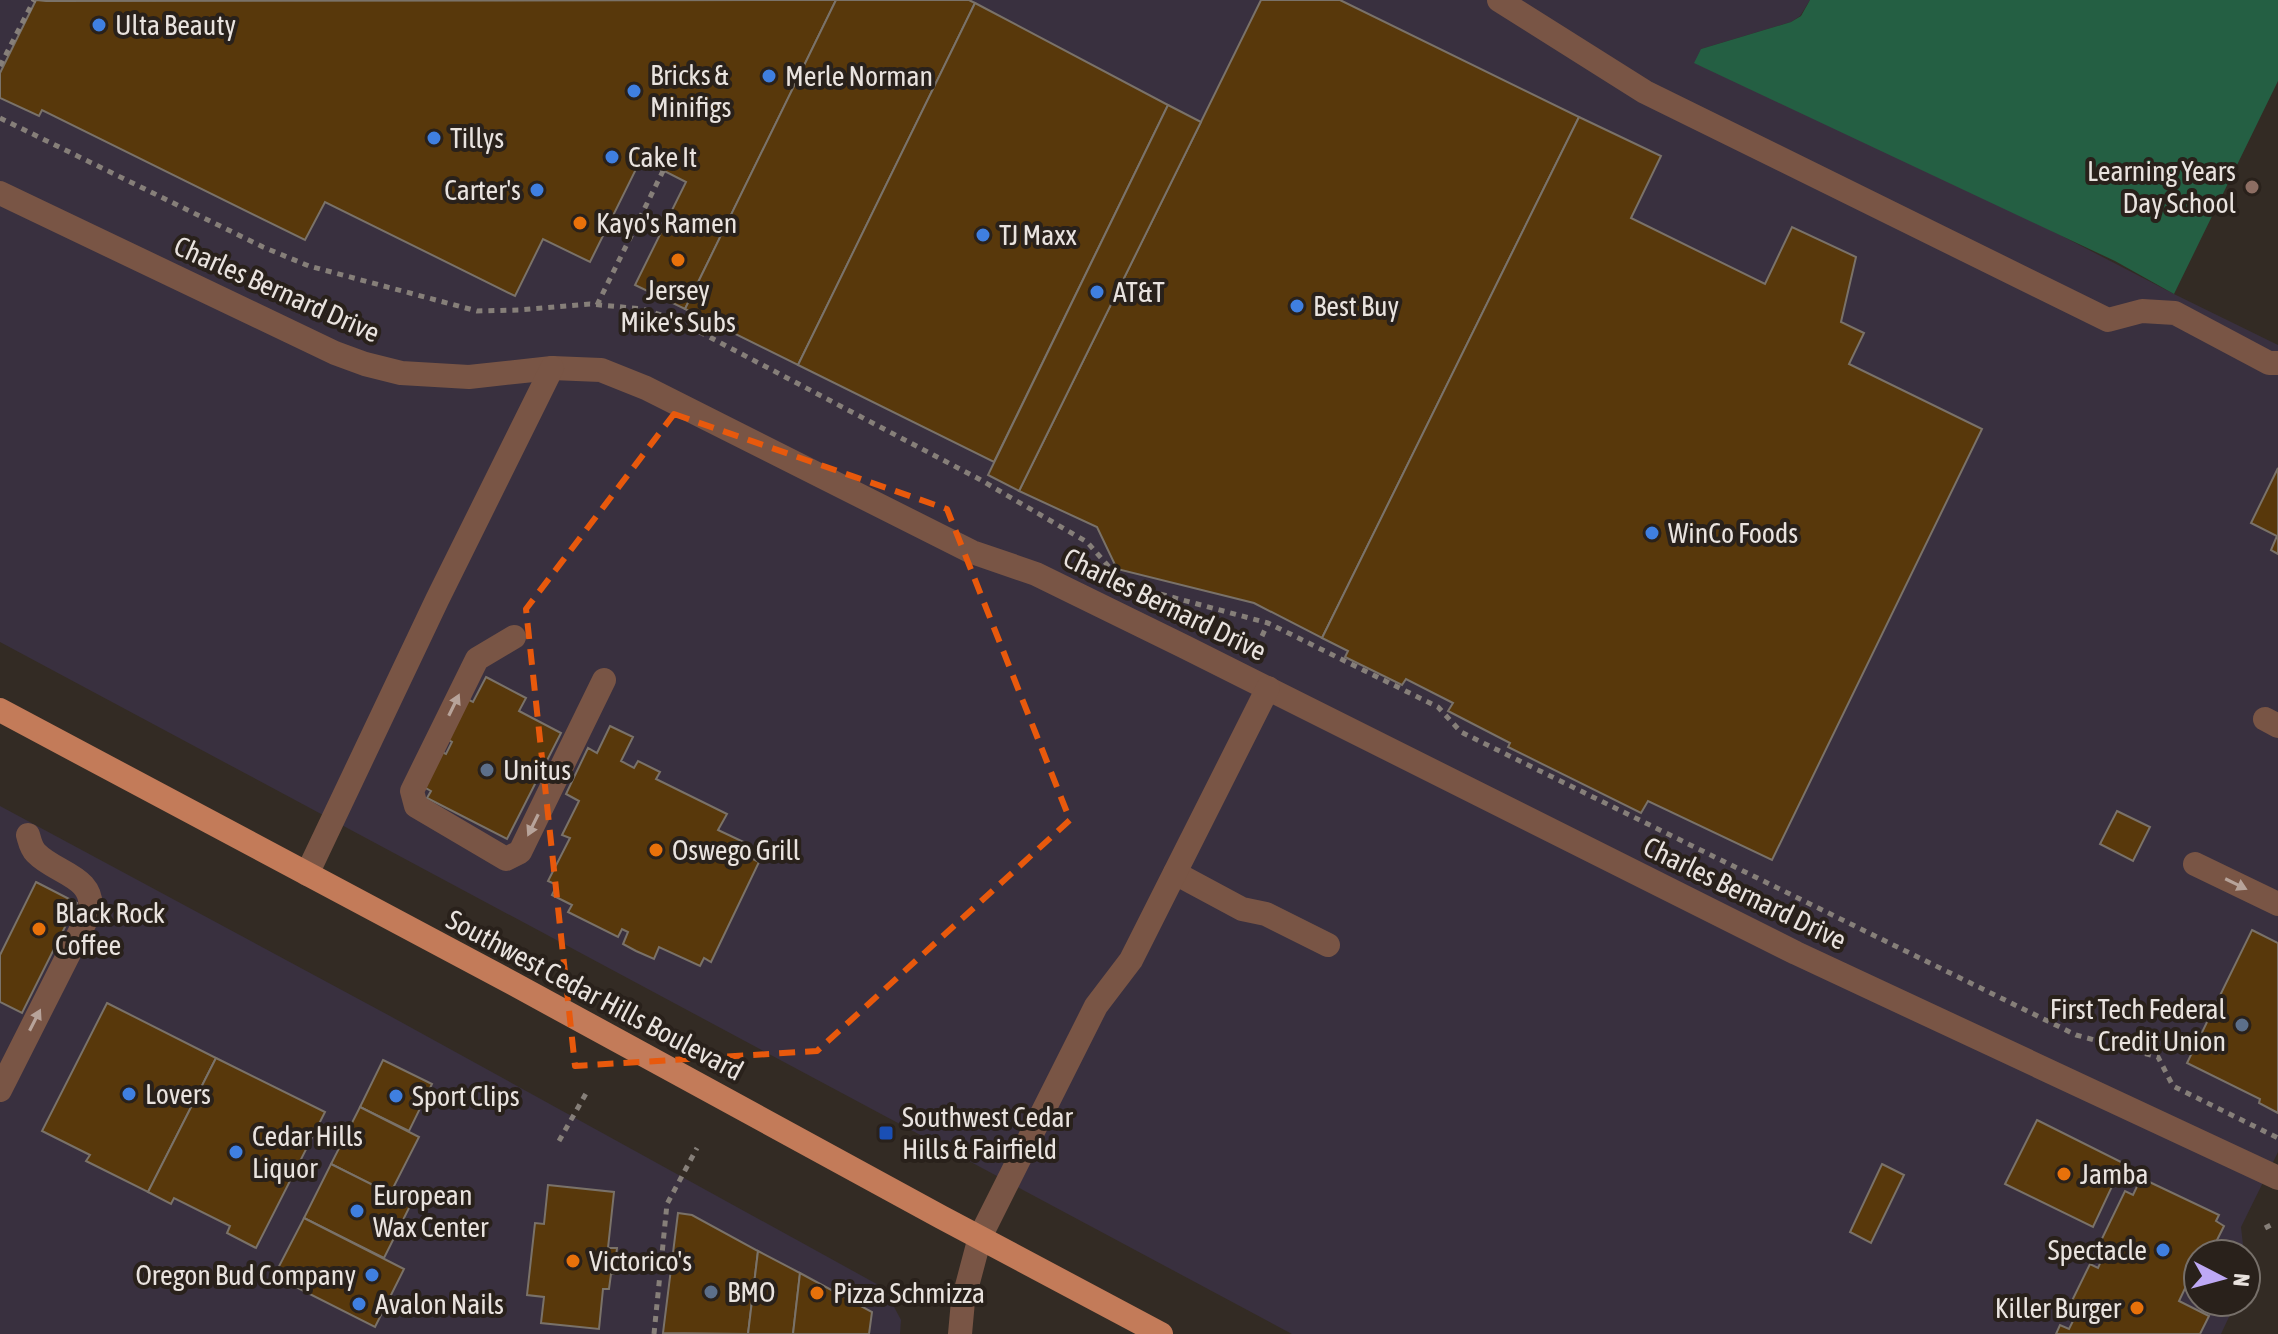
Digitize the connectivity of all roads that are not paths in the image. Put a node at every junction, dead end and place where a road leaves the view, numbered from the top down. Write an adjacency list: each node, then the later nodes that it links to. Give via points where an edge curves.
1 (1499, 0): 3 (street, via 1645,92 2108,320 2142,311 2175,313)
2 (0, 193): 4 (street, Charles Bernard Drive, via 365,364 401,373 469,377)
3 (2273, 363)
4 (552, 368): 7 (street, Charles Bernard Drive, via 601,370 646,388 972,552 1036,574); 12 (street)
5 (514, 637): 6 (street, one-way to 5, via 520,852 506,859 416,806 412,791 477,659)
6 (604, 680)
7 (1268, 688): 11 (street); 16 (street, Charles Bernard Drive, via 1796,953)
8 (0, 710): 12 (main road, Southwest Cedar Hills Boulevard)
9 (28, 835): 15 (street, one-way to 9, via 92,900 79,882 36,853)
10 (2195, 864): 13 (street, one-way to 13)
11 (1175, 873): 14 (street, via 1242,909 1266,914); 17 (street, via 1131,960 1096,1006)
12 (307, 874): 17 (main road, Southwest Cedar Hills Boulevard)
13 (2278, 904)
14 (1328, 945)
15 (0, 1090)
16 (2278, 1178)
17 (980, 1237): 18 (street); 19 (main road, Southwest Cedar Hills Boulevard)
18 (960, 1334)
19 (1161, 1334)

